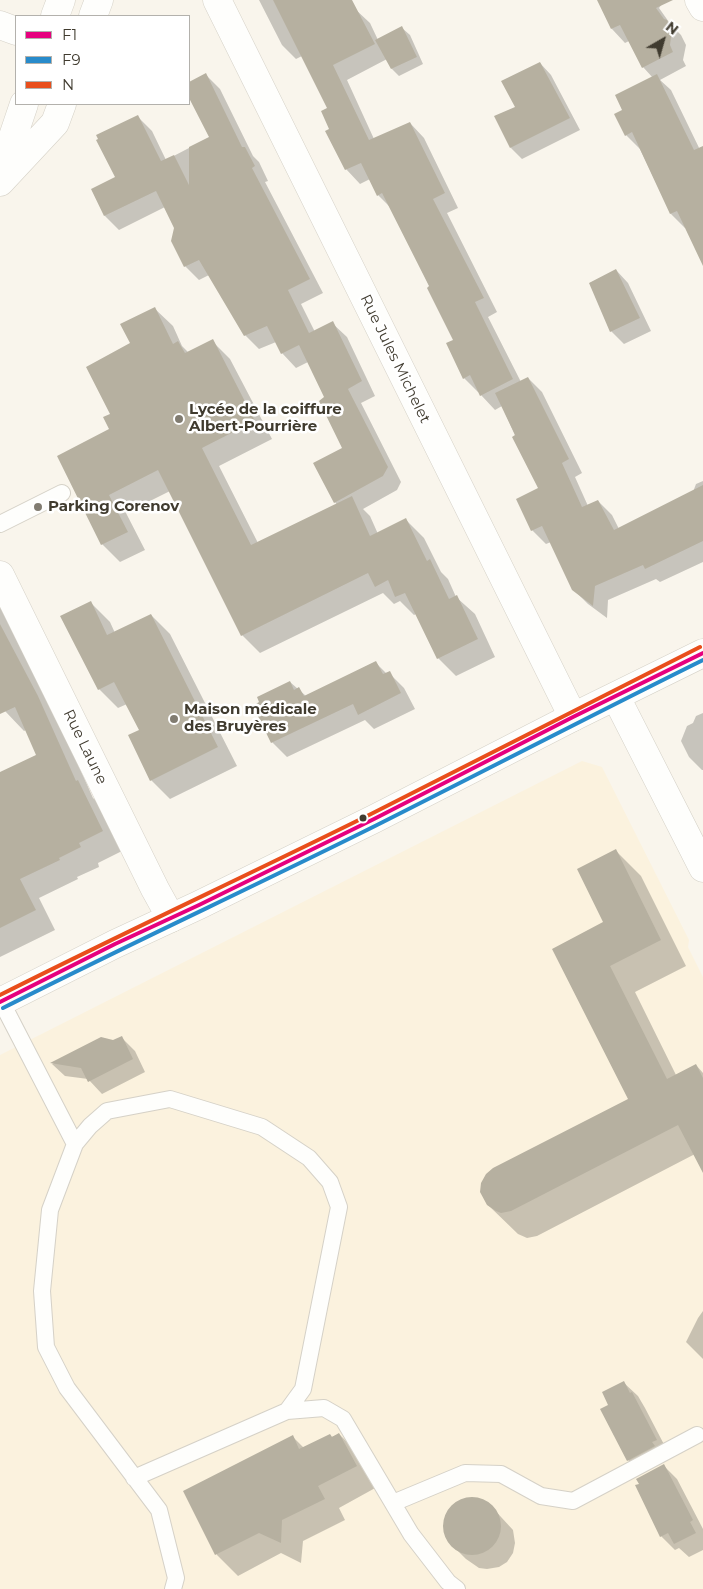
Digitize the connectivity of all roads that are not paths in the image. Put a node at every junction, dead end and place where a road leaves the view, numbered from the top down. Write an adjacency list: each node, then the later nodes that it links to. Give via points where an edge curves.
1 (61, 0): 6 (street)
2 (99, 0): 7 (street)
3 (217, 0): 19 (street, Rue Jules Michelet)
4 (699, 0): 5 (street)
5 (703, 7)
6 (55, 15)
7 (93, 15)
8 (0, 25): 9 (street)
9 (15, 31)
10 (24, 105): 12 (street)
11 (62, 105): 13 (street, via 55,123)
12 (0, 175)
13 (0, 182)
14 (62, 493): 15 (lane)
15 (0, 524)
16 (0, 576): 21 (street, Rue Laune)
17 (703, 653): 18 (street)
18 (616, 697): 19 (street); 20 (street)
19 (574, 717): 21 (street)
20 (703, 868)
21 (171, 918): 22 (street)
22 (0, 1001): 23 (lane)
23 (75, 1144): 24 (lane, via 107,1111 170,1099 262,1127 309,1158 330,1182 339,1207 303,1389); 26 (lane, via 50,1210 42,1291 46,1347 67,1388)
24 (287, 1411): 26 (lane); 27 (lane, via 324,1408 343,1419)
25 (697, 1435): 27 (lane, via 573,1501 541,1496 501,1474 465,1473)
26 (134, 1478): 28 (lane, via 158,1510 176,1578)
27 (393, 1504): 29 (lane, via 411,1534)
28 (173, 1589)
29 (457, 1589)

